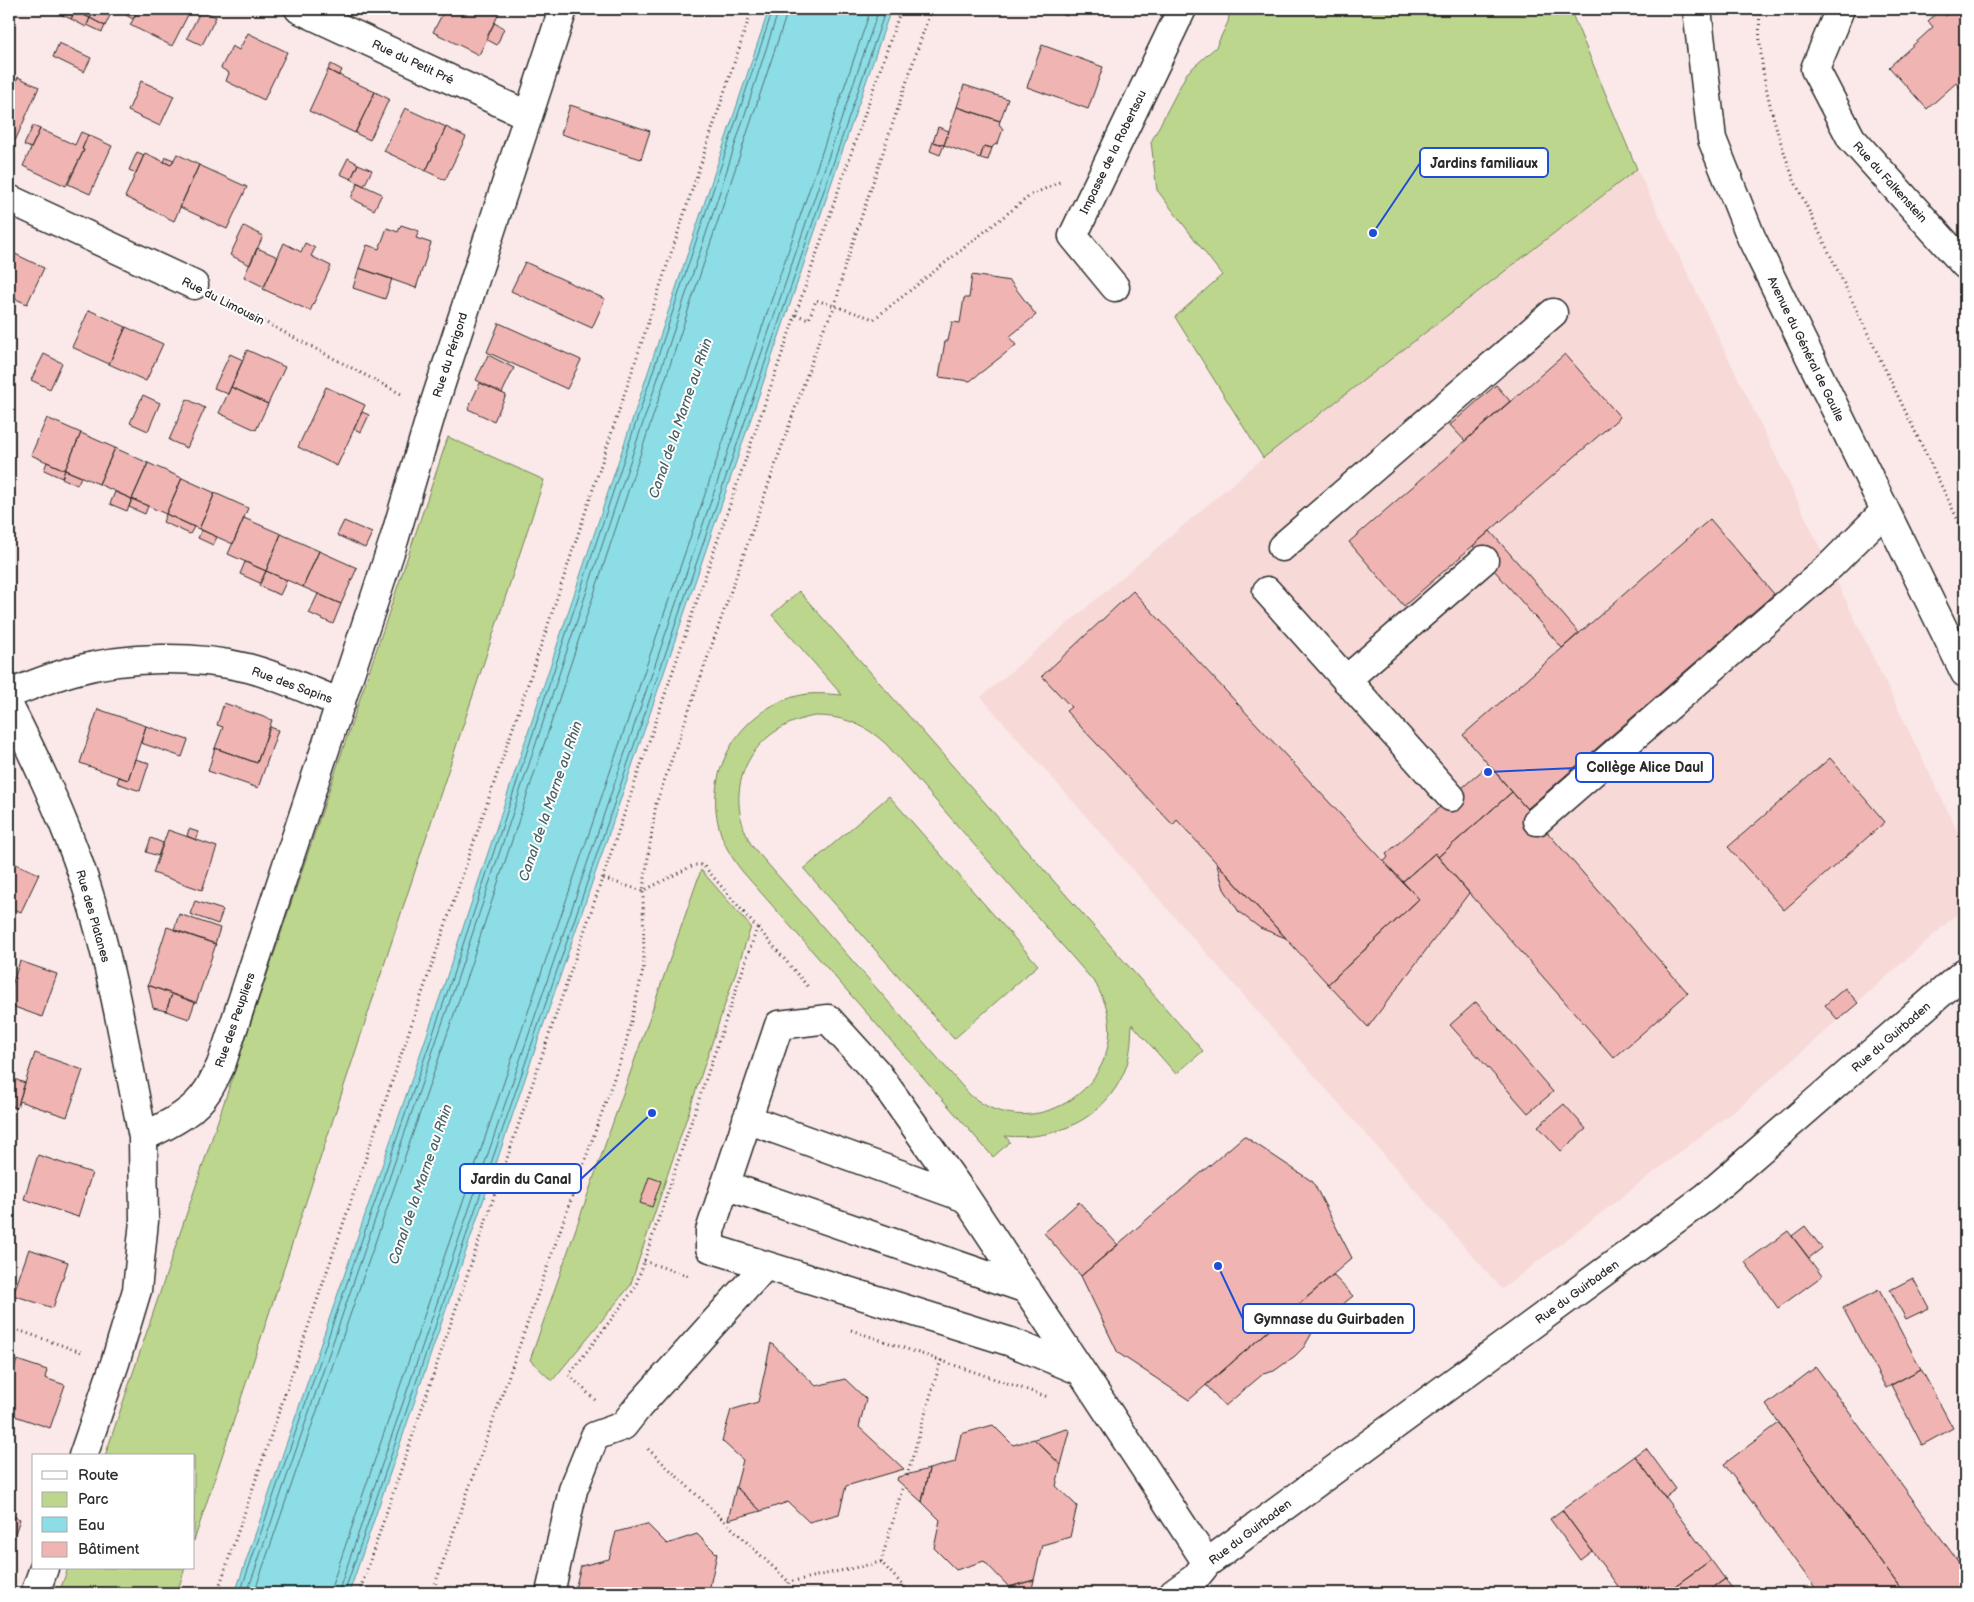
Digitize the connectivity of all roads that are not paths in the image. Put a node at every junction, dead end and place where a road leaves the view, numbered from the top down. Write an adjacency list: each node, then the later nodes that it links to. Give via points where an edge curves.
1 (299, 9): 6 (street, Rue du Petit Pré)
2 (563, 9): 6 (street, Rue du Périgord)
3 (1182, 9): 10 (street, Impasse de la Robertsau, via 1073,236)
4 (1697, 9): 12 (street, Avenue du Général de Gaulle, via 1712,139 1751,237)
5 (1840, 9): 8 (street, Rue du Falkenstein, via 1815,69 1850,138)
6 (527, 115): 19 (street, Rue du Périgord)
7 (9, 199): 9 (street, Rue du Limousin)
8 (1965, 265)
9 (194, 285)
10 (1115, 287)
11 (1553, 313): 13 (street)
12 (1885, 511): 16 (street, Avenue du Général de Gaulle); 22 (street, via 1830,566)
13 (1282, 547)
14 (1484, 560): 17 (street)
15 (1267, 591): 17 (street)
16 (1965, 673)
17 (1346, 680): 21 (street)
18 (9, 694): 19 (street, Rue des Sapins, via 73,671 104,664 182,660 247,668)
19 (341, 703): 25 (street, Rue des Peupliers, via 221,1065 193,1109)
20 (9, 706): 25 (street, Rue des Platanes, via 63,821 87,889 116,1002)
21 (1451, 797)
22 (1537, 821)
23 (1965, 972): 32 (street, Rue du Guirbaden, via 1706,1197)
24 (748, 1119): 26 (street); 27 (street); 27 (street, via 779,1025 828,1019 877,1073)
25 (143, 1137): 31 (street, via 144,1221 137,1290)
26 (725, 1185): 28 (street, via 710,1231 710,1248); 29 (street)
27 (966, 1198): 29 (street)
28 (765, 1266): 30 (street, via 1011,1342); 35 (street, via 623,1426 595,1436 573,1490)
29 (1027, 1289): 30 (street)
30 (1081, 1371): 32 (street)
31 (84, 1454)
32 (1207, 1563): 36 (street, Rue du Guirbaden)
33 (43, 1570): 34 (street)
34 (35, 1593)
35 (550, 1593)
36 (1174, 1593)

